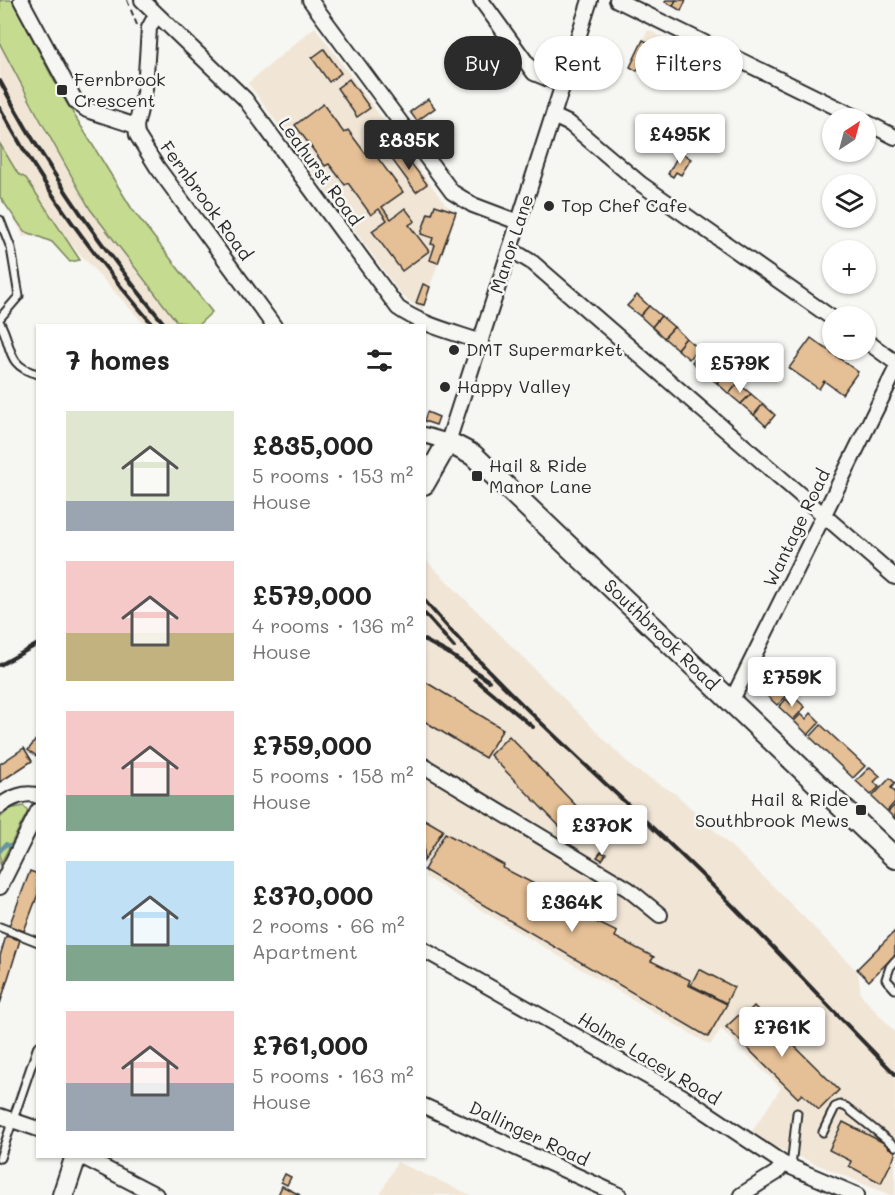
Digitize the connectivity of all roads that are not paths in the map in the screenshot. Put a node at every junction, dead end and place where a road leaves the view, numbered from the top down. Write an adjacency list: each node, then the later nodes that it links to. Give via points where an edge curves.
1 (21, 0): 13 (street, via 76,102 87,110)
2 (142, 0): 7 (street, Leahurst Road)
3 (310, 0): 17 (street, via 444,184 462,200)
4 (481, 0): 9 (street)
5 (590, 0): 8 (street, Manor Lane)
6 (617, 0): 11 (street)
7 (156, 15): 13 (street, via 149,28 145,90); 23 (street, Leahurst Road, via 245,99 398,308 425,323)
8 (579, 36)
9 (534, 73)
10 (562, 90): 12 (street, Manor Lane)
11 (838, 108)
12 (553, 117): 17 (street, Manor Lane); 19 (street, via 570,124 641,184)
13 (136, 126): 22 (street, Fernbrook Road, via 137,135 157,167)
14 (876, 127): 15 (street)
15 (895, 137)
16 (0, 220): 20 (lane, via 12,248 19,296)
17 (518, 222): 18 (street, Manor Lane)
18 (510, 249): 23 (street, Manor Lane); 31 (street, via 533,263)
19 (822, 311)
20 (0, 318)
21 (0, 323): 27 (lane, via 13,360)
22 (273, 324)
23 (481, 342): 29 (street, Manor Lane)
24 (876, 348): 25 (street)
25 (895, 362)
26 (895, 371): 31 (street, Wantage Road)
27 (36, 373)
28 (426, 436): 29 (street)
29 (448, 442): 30 (street, Manor Lane); 33 (street, Southbrook Road, via 473,455)
30 (426, 480)
31 (823, 515): 32 (street); 33 (street, Wantage Road)
32 (895, 577)
33 (731, 702): 38 (street, Southbrook Road)
34 (426, 767): 40 (street, via 628,889)
35 (36, 795): 36 (street, via 18,796)
36 (0, 806)
37 (36, 815): 39 (street)
38 (895, 858)
39 (0, 887)
40 (660, 915)
41 (0, 927): 42 (lane)
42 (36, 941)
43 (426, 951): 56 (street, Holme Lacey Road, via 682,1096)
44 (895, 962): 45 (lane, via 886,979)
45 (895, 989)
46 (36, 1050): 49 (lane)
47 (426, 1107): 59 (street, Dallinger Road)
48 (797, 1113): 56 (lane)
49 (6, 1118): 50 (street); 53 (lane)
50 (36, 1128)
51 (823, 1132): 52 (lane, via 835,1107 840,1105)
52 (895, 1146)
53 (0, 1158)
54 (75, 1158): 57 (street)
55 (85, 1158): 58 (street)
56 (787, 1166): 60 (street); 61 (street, Holme Lacey Road)
57 (63, 1195)
58 (156, 1195)
59 (620, 1195)
60 (741, 1195)
61 (857, 1195)

